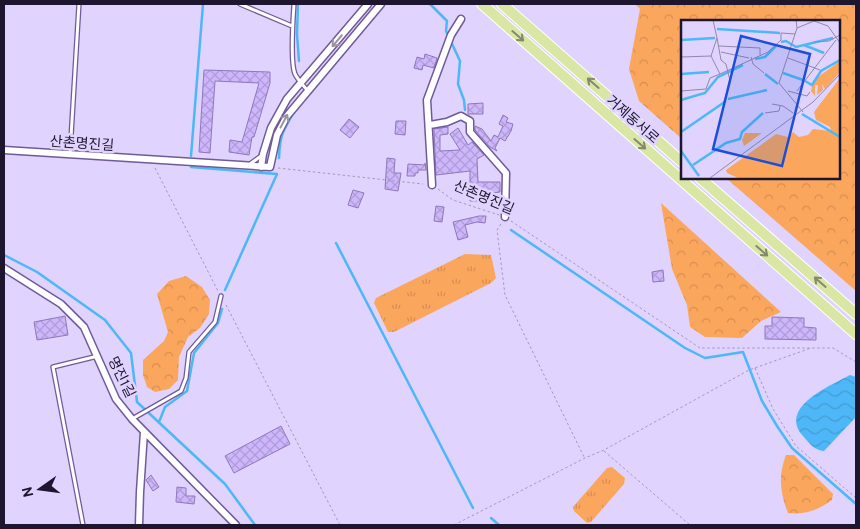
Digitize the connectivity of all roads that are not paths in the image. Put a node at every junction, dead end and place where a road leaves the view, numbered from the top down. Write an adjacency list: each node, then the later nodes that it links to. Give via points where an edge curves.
1 (79, 4): 15 (lane)
2 (240, 4): 9 (lane)
3 (294, 4): 9 (lane)
4 (368, 4): 10 (street, one-way to 10)
5 (381, 4): 11 (street)
6 (482, 4): 25 (main road, 거제동서로, one-way to 25)
7 (502, 4): 16 (main road, 거제동서로, one-way to 7)
8 (461, 19): 12 (street, via 446,47 427,100)
9 (292, 26): 10 (lane, via 294,69)
10 (301, 84): 11 (lane); 14 (street, via 287,99 270,128)
11 (307, 90): 18 (street, 산촌명진길, one-way to 11, via 270,168 277,135)
12 (430, 125): 20 (street); 21 (street, via 461,116 470,121 470,132 506,172)
13 (4, 150): 15 (street, 산촌명진길)
14 (263, 153): 17 (lane, via 254,162); 18 (street)
15 (70, 155): 17 (street, 산촌명진길)
16 (681, 161)
17 (243, 166): 18 (street, 산촌명진길)
18 (261, 167)
19 (701, 179): 24 (main road, one-way to 19)
20 (432, 185)
21 (505, 217)
22 (4, 268): 26 (street, 명진1길, via 61,304 84,327)
23 (221, 296): 27 (lane, via 215,322 189,352 181,391)
24 (856, 314)
25 (856, 334)
26 (98, 356): 27 (street, 명진1길, via 116,399); 29 (lane, via 53,367)
27 (132, 419): 28 (street, 명진1길)
28 (144, 432): 30 (street); 31 (street, 명진1길)
29 (83, 525)
30 (140, 525)
31 (236, 525)

